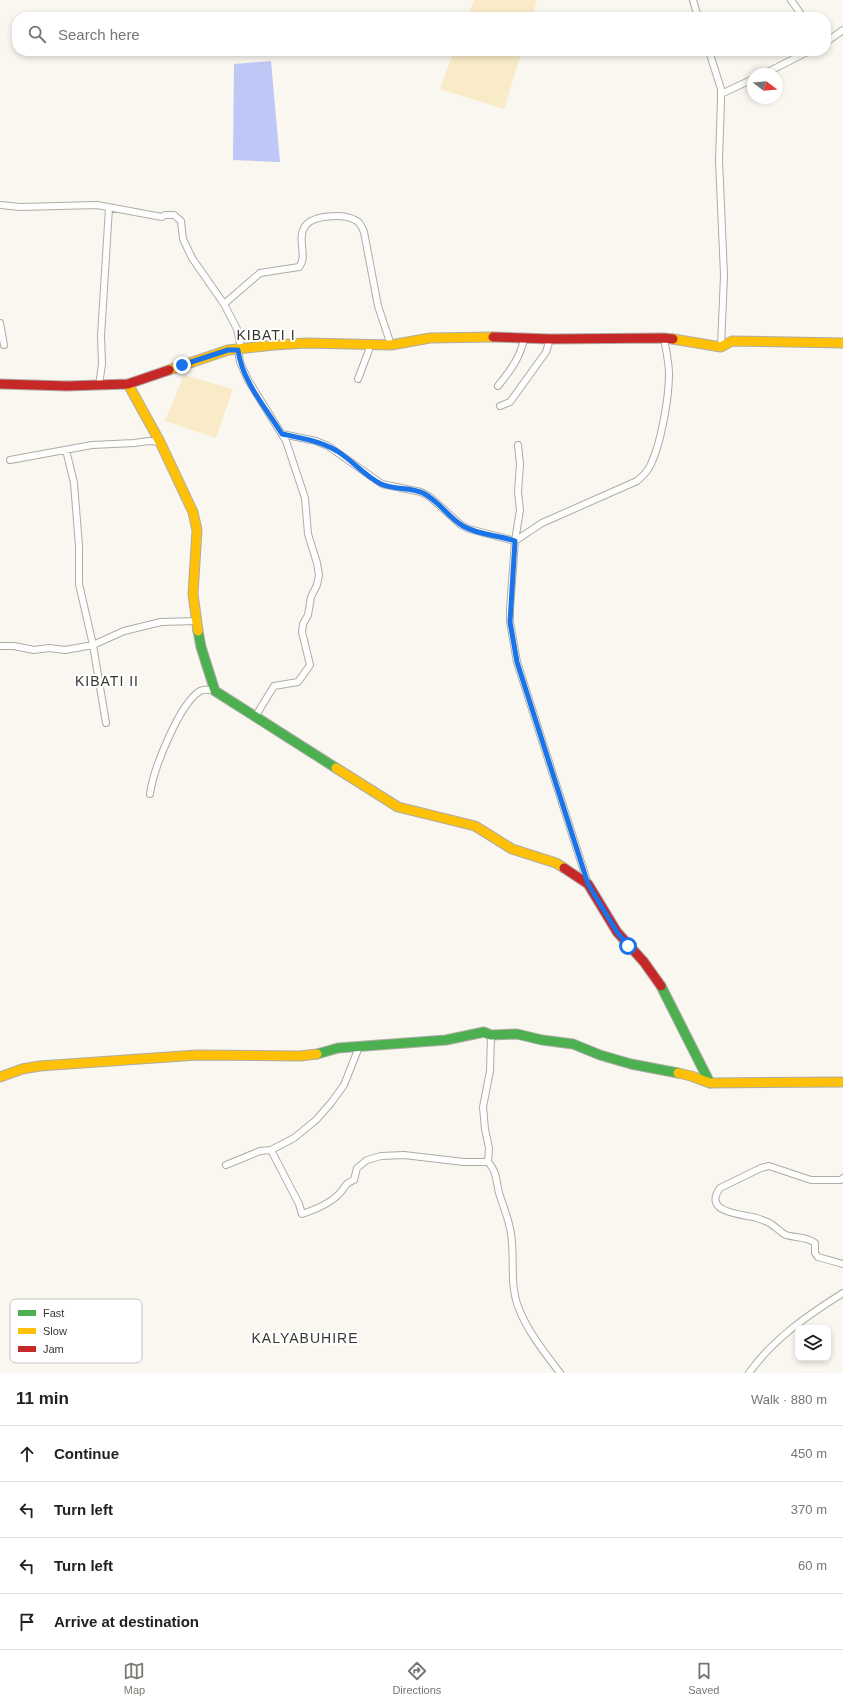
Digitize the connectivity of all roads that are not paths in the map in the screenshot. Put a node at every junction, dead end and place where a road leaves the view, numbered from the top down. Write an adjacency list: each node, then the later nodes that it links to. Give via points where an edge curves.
1 (693, 0): 3 (street)
2 (791, 0): 4 (street)
3 (697, 12)
4 (799, 12)
5 (843, 30): 6 (street)
6 (831, 38)
7 (710, 56): 11 (street)
8 (799, 56): 9 (street)
9 (776, 68)
10 (747, 82): 11 (street)
11 (721, 94): 23 (street, via 719,160 724,275)
12 (0, 205): 13 (street, via 20,207 85,204)
13 (109, 208): 14 (street, via 162,217 174,215 181,221 184,239 192,258); 28 (street)
14 (224, 304): 22 (street, via 260,273 299,267 303,256 301,238 306,224 327,216 347,217 361,225 364,232 378,306); 24 (street, via 237,329)
15 (0, 323): 21 (street)
16 (524, 338): 18 (street); 22 (street, via 430,338); 29 (street, via 518,358)
17 (664, 338): 18 (street); 23 (street); 38 (street, via 669,388 654,456 644,474 637,481 542,524)
18 (550, 339): 30 (street, via 546,352 510,402)
19 (843, 343): 23 (street, via 732,341)
20 (369, 344): 22 (street); 24 (street, via 300,343); 25 (street)
21 (4, 345)
22 (391, 345)
23 (721, 347)
24 (240, 349): 27 (street, via 210,355); 31 (street, via 240,362 248,380)
25 (358, 379)
26 (0, 384): 28 (street)
27 (128, 384): 28 (street); 32 (street)
28 (99, 385)
29 (498, 386)
30 (500, 406)
31 (282, 434): 38 (street, via 328,446 382,484 425,494 469,529); 43 (street, via 302,488 308,534 319,575 302,632 310,665 298,682 274,686)
32 (160, 442): 34 (street); 39 (street, via 193,512 197,530 193,594)
33 (518, 445): 38 (street, via 520,510)
34 (74, 448): 35 (street); 36 (street)
35 (66, 450): 36 (street); 37 (street)
36 (68, 458): 40 (street, via 74,482 79,584)
37 (10, 460)
38 (515, 541): 46 (street, via 510,622 517,662)
39 (196, 621): 40 (street, via 161,622 124,631); 42 (street)
40 (93, 645): 41 (street, via 65,650); 44 (street)
41 (0, 646)
42 (215, 691): 43 (street); 45 (street, via 201,691 188,703 170,734)
43 (255, 716): 46 (street, via 394,805 475,826 512,849 556,863)
44 (106, 723)
45 (150, 794)
46 (588, 884): 51 (street, via 617,932 660,984)
47 (491, 1036): 48 (street, via 484,1032 446,1040); 51 (street, via 517,1034 573,1044 631,1064 692,1076); 53 (street, via 490,1064 483,1107 489,1148)
48 (359, 1046): 49 (street, via 300,1056 198,1055 40,1066); 52 (street, via 348,1076 331,1103 307,1128)
49 (0, 1077)
50 (843, 1082): 51 (street)
51 (710, 1083)
52 (272, 1150): 53 (street, via 302,1214 339,1195 346,1183 354,1180 357,1168 367,1160 381,1156 404,1155); 54 (street, via 254,1153)
53 (488, 1162): 58 (street, via 494,1168 511,1235 514,1293 518,1309)
54 (226, 1165)
55 (843, 1178): 56 (street, via 811,1180 778,1168 764,1166 720,1188 715,1199 719,1207 732,1214 756,1218 772,1224 786,1235 810,1240 815,1243 818,1257)
56 (843, 1264)
57 (843, 1293): 59 (street, via 800,1322)
58 (560, 1373)
59 (749, 1373)

